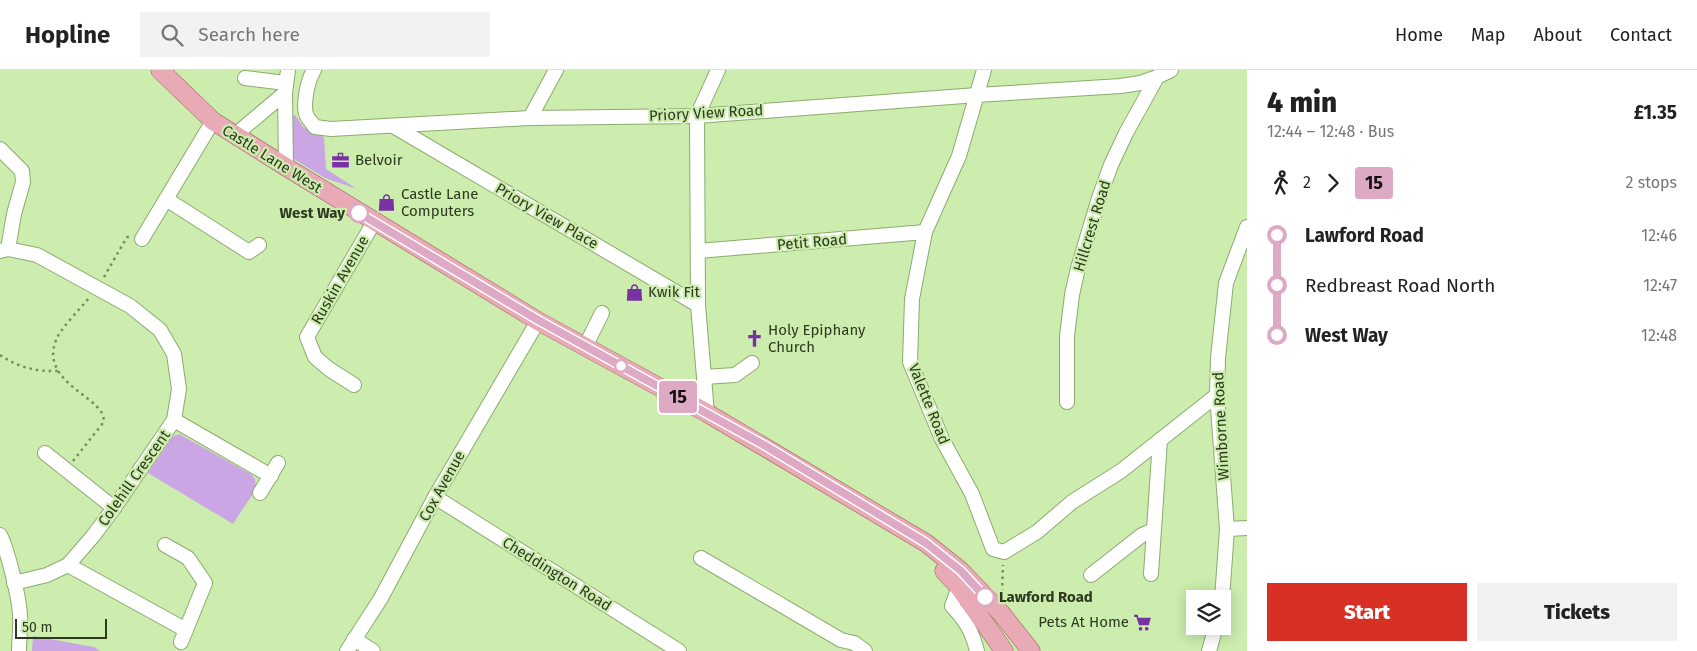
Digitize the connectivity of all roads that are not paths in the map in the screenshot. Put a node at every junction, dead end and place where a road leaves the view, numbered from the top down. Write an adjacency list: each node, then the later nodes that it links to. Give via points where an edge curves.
1 (160, 70): 13 (main road, Castle Lane West)
2 (314, 70): 14 (street, Priory View Road, via 310,77 306,114 315,127)
3 (556, 70): 12 (street)
4 (718, 70): 11 (street)
5 (984, 70): 10 (street, Valette Road)
6 (1171, 70): 7 (street)
7 (1157, 77): 10 (street, Priory View Road, via 1140,84 1121,86); 34 (street, Hillcrest Road, via 1111,165 1078,268 1067,336)
8 (245, 78): 9 (street)
9 (287, 82): 15 (street); 17 (street)
10 (977, 95): 11 (street, Priory View Road); 20 (street, Valette Road, via 959,156)
11 (697, 116): 12 (street, Priory View Road); 25 (street)
12 (530, 118): 14 (street, Priory View Road)
13 (213, 121): 15 (main road, Castle Lane West); 18 (street)
14 (395, 126): 26 (street, Priory View Place)
15 (235, 135): 17 (main road, Castle Lane West)
16 (0, 149): 24 (street, via 22,171 23,177)
17 (286, 168): 19 (main road, Castle Lane West)
18 (166, 199): 22 (street); 23 (street, via 249,252)
19 (374, 222): 28 (main road, Castle Lane West); 32 (street, Ruskin Avenue, via 307,337 315,357)
20 (925, 232): 25 (street, Petit Road); 37 (street, Valette Road, via 912,300 910,362 942,439 972,494 993,549 1004,552 1037,532 1072,502 1121,471)
21 (1246, 232): 33 (street, Wimborne Road, via 1226,283)
22 (142, 239)
23 (258, 245)
24 (4, 250): 36 (street, Colehill Crescent, via 37,255 130,306 160,330 174,354 178,389)
25 (698, 251): 26 (street)
26 (698, 305): 31 (street)
27 (602, 313): 29 (street)
28 (538, 320): 29 (main road, Castle Lane West); 42 (street, Cox Avenue)
29 (585, 346): 35 (main road, Castle Lane West)
30 (752, 363): 31 (street, via 735,375)
31 (704, 377): 35 (street)
32 (354, 385)
33 (1217, 395): 37 (street); 44 (street, Wimborne Road)
34 (1067, 402)
35 (707, 413): 54 (main road, Castle Lane West, via 939,565); 64 (main road, Castle Lane West, via 926,543 961,571)
36 (174, 420): 40 (street); 43 (street, Colehill Crescent)
37 (1160, 440): 46 (street)
38 (45, 453): 43 (street)
39 (278, 463): 40 (street)
40 (271, 476): 41 (street)
41 (260, 493)
42 (435, 497): 57 (street, Cox Avenue, via 381,598); 60 (street, Cheddington Road)
43 (114, 508): 50 (street, Colehill Crescent)
44 (1227, 528): 45 (street); 55 (street, Wimborne Road)
45 (1247, 528)
46 (1153, 530): 51 (street); 52 (street)
47 (0, 535): 53 (street)
48 (165, 545): 50 (street, via 188,558 205,583 184,636)
49 (701, 558): 61 (street)
50 (68, 565): 53 (street, Colehill Crescent, via 47,575)
51 (1151, 574)
52 (1091, 575)
53 (14, 583): 58 (street, via 20,615)
54 (959, 586): 62 (street, via 952,606 964,619); 63 (main road, Castle Lane West)
55 (1223, 590)
56 (1213, 635): 65 (street)
57 (350, 645): 59 (street)
58 (19, 651)
59 (373, 651)
60 (679, 651)
61 (865, 651)
62 (977, 651)
63 (1004, 651)
64 (1031, 651)
65 (1209, 651)

